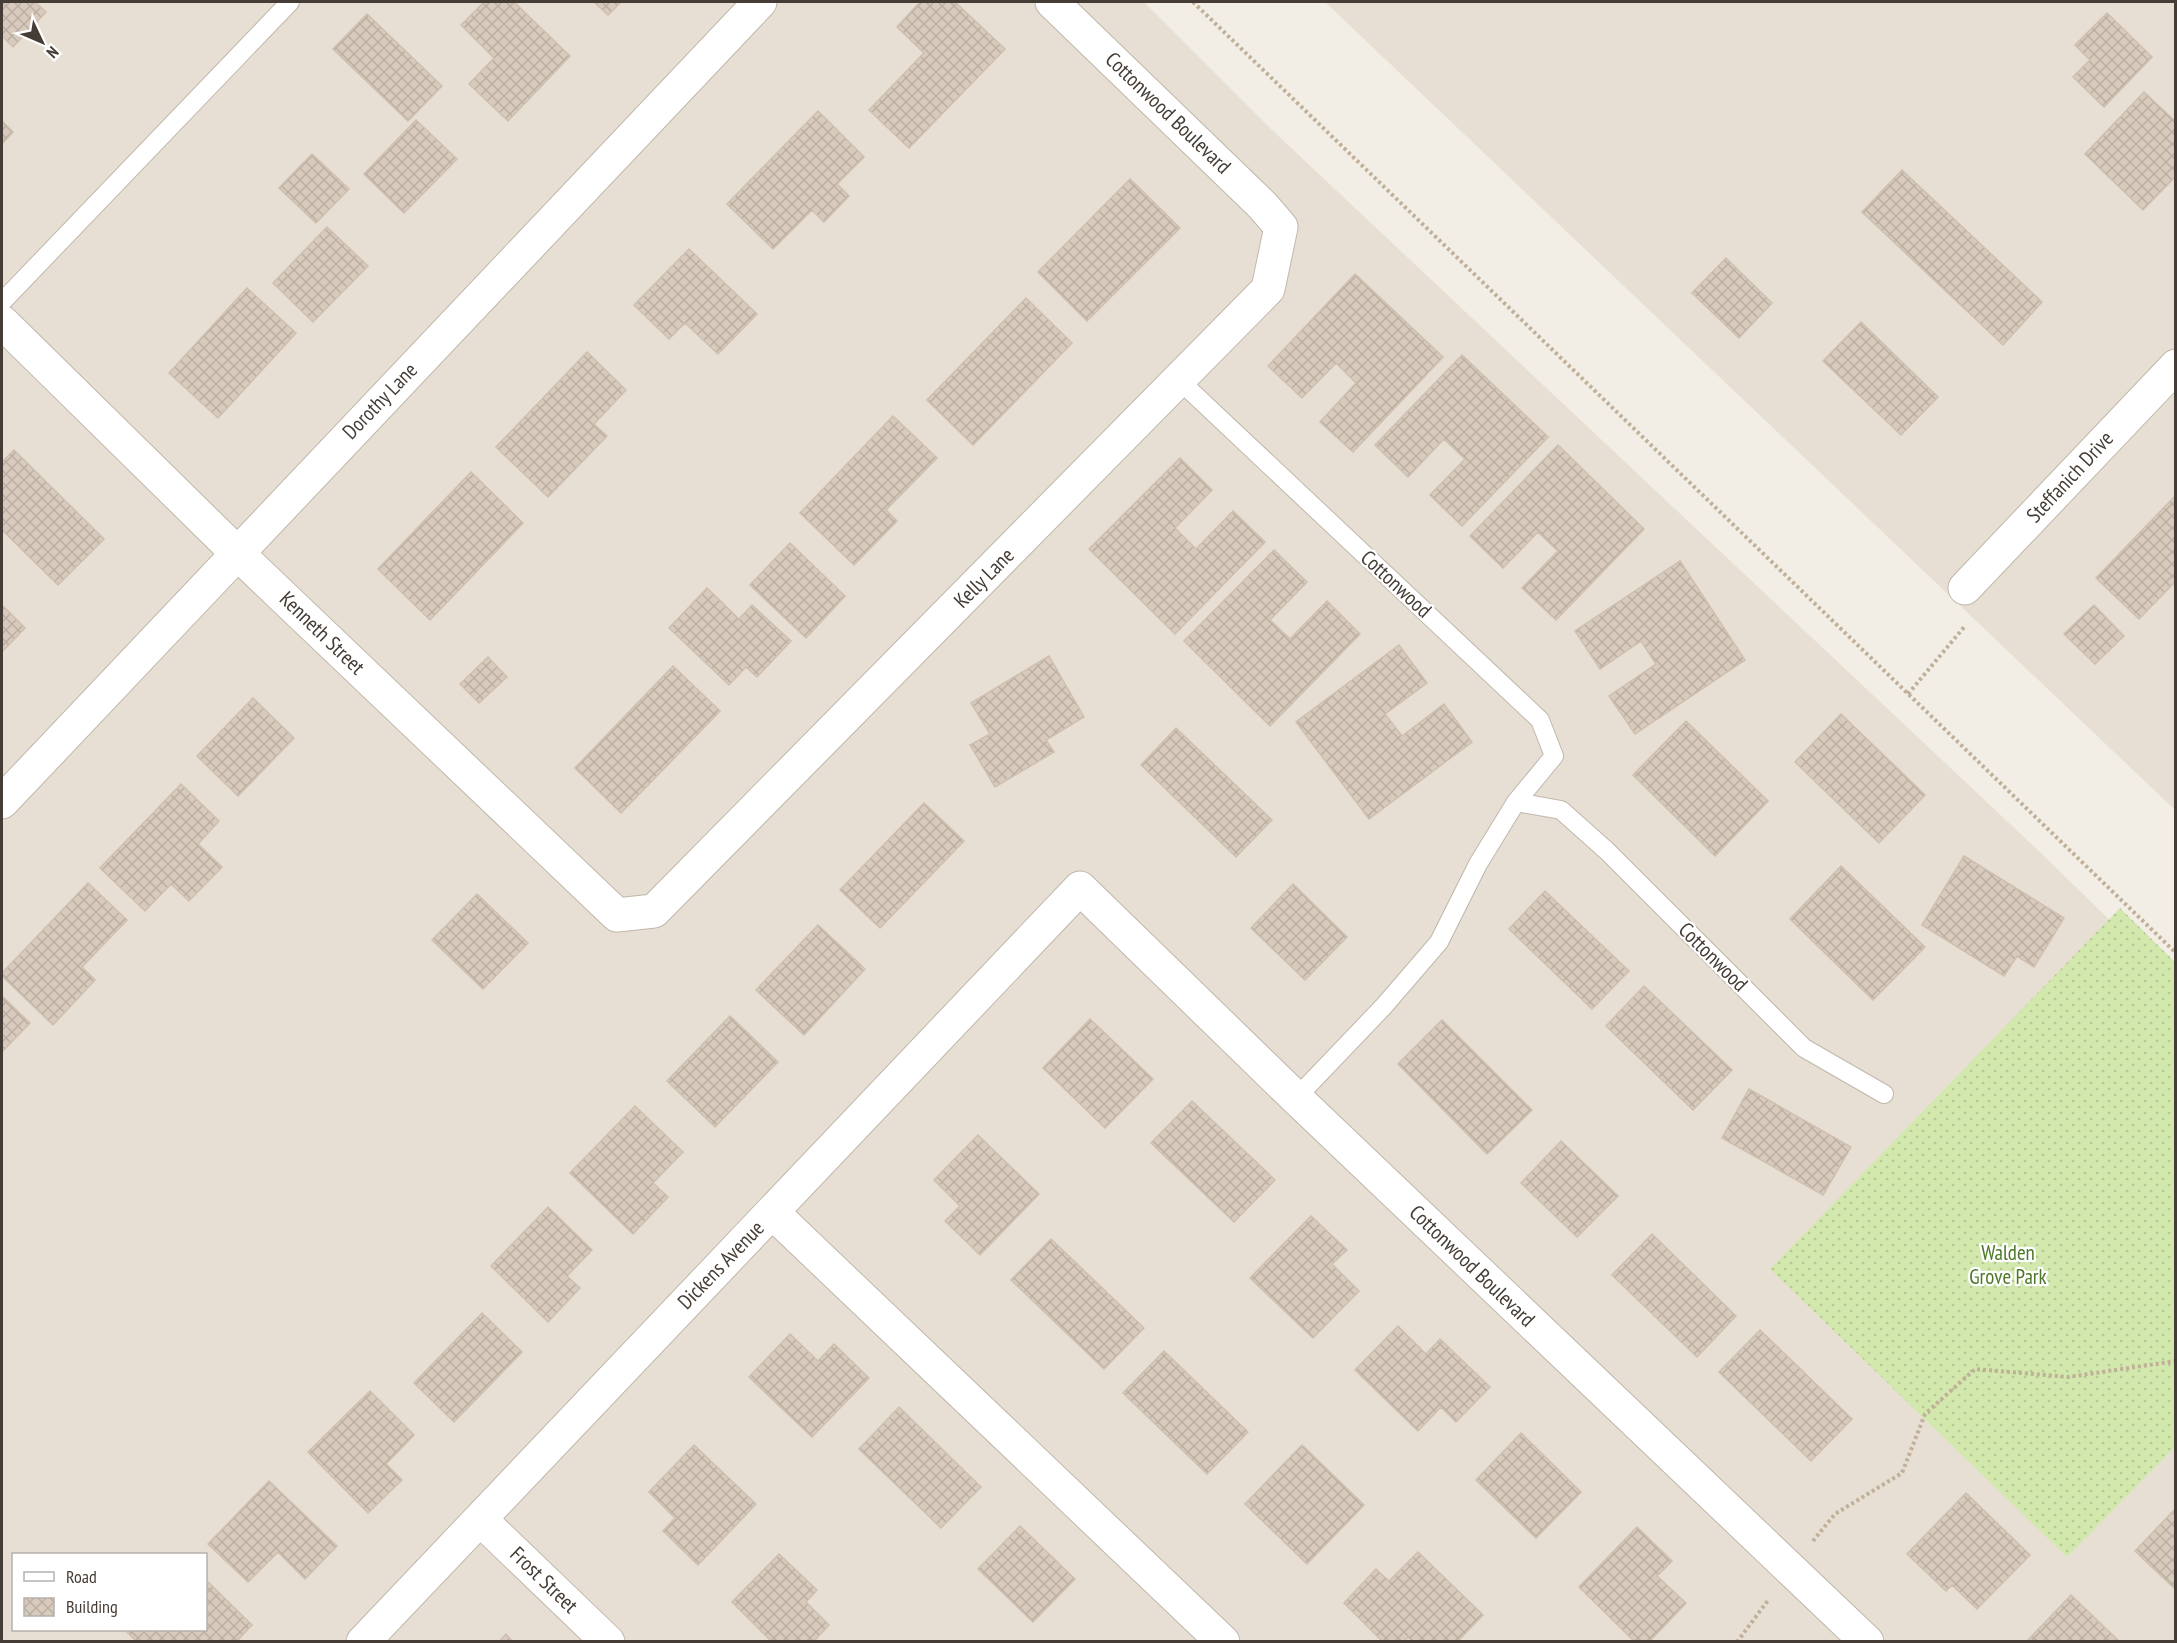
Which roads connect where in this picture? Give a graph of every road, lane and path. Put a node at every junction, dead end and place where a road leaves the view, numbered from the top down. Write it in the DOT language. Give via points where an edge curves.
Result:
graph roads {
  1 [pos="290,2"];
  2 [pos="760,2"];
  3 [pos="1052,2"];
  4 [pos="1193,2"];
  5 [pos="1281,227"];
  6 [pos="2,302"];
  7 [pos="2,322"];
  8 [pos="2175,366"];
  9 [pos="1179,380"];
  10 [pos="236,552"];
  11 [pos="1965,588"];
  12 [pos="1908,694"];
  13 [pos="2,802"];
  14 [pos="1515,802"];
  15 [pos="1080,888"];
  16 [pos="654,911"];
  17 [pos="2175,953"];
  18 [pos="1884,1094"];
  19 [pos="1296,1098"];
  20 [pos="772,1212"];
  21 [pos="2175,1361"];
  22 [pos="480,1519"];
  23 [pos="1791,1569"];
  24 [pos="363,1641"];
  25 [pos="608,1641"];
  26 [pos="1223,1641"];
  27 [pos="1737,1641"];
  28 [pos="1867,1641"];
  1 -- 6 [label="lane"];
  2 -- 10 [label="street, Dorothy Lane"];
  3 -- 5 [label="street, Cottonwood Boulevard"];
  4 -- 12 [label="path"];
  5 -- 9 [label="street, Kelly Lane" via="1268,289"];
  7 -- 10 [label="street, Kenneth Street"];
  8 -- 11 [label="street, Steffanich Drive"];
  9 -- 14 [label="lane, Cottonwood" via="1540,720 1554,756"];
  9 -- 16 [label="street, Kelly Lane"];
  10 -- 13 [label="street, Dorothy Lane"];
  10 -- 16 [label="street, Kenneth Street" via="617,915"];
  11 -- 12 [label="path" via="1974,614"];
  12 -- 17 [label="path"];
  14 -- 18 [label="lane, Cottonwood" via="1561,810 1804,1048"];
  14 -- 19 [label="lane, Cottonwood" via="1439,942"];
  15 -- 19 [label="street, Cottonwood Boulevard"];
  15 -- 20 [label="street, Dickens Avenue"];
  19 -- 23 [label="street, Cottonwood Boulevard"];
  20 -- 22 [label="street, Dickens Avenue"];
  20 -- 26 [label="street"];
  21 -- 23 [label="path" via="2067,1377 1975,1369 1925,1414 1902,1473 1835,1514"];
  22 -- 24 [label="street, Dickens Avenue"];
  22 -- 25 [label="street, Frost Street"];
  23 -- 27 [label="path"];
  23 -- 28 [label="street, Cottonwood Boulevard"];
}
